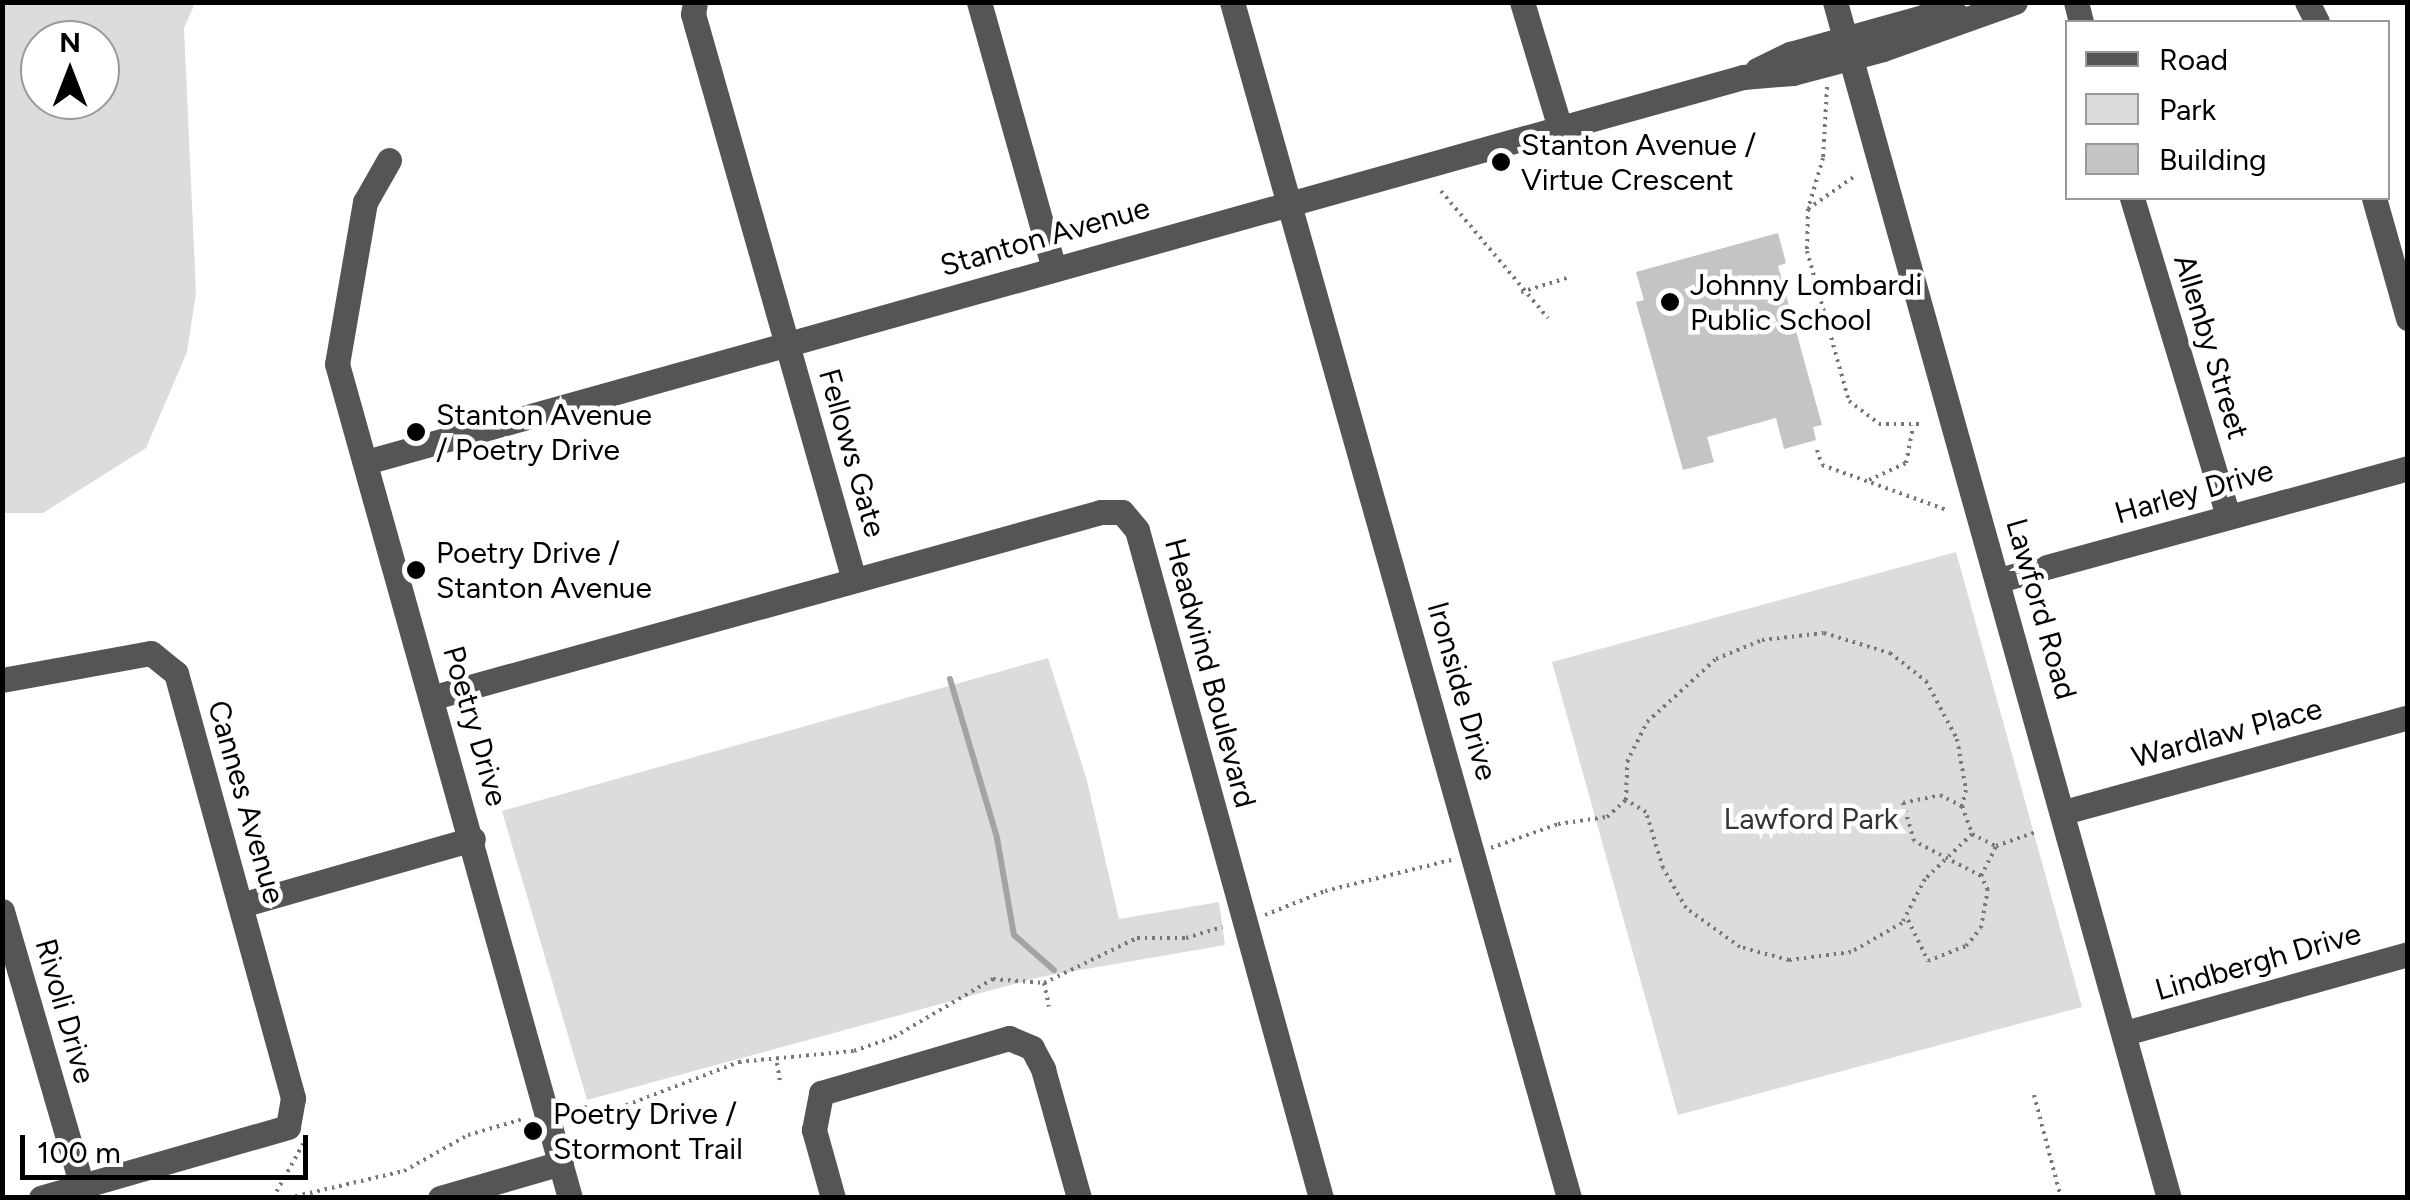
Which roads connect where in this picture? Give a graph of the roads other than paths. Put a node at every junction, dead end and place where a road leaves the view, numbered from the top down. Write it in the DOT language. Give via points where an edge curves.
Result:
graph roads {
  1 [pos="695,2"];
  2 [pos="979,2"];
  3 [pos="1232,2"];
  4 [pos="1522,2"];
  5 [pos="1835,2"];
  6 [pos="2015,2"];
  7 [pos="1849,48"];
  8 [pos="1560,128"];
  9 [pos="390,160"];
  10 [pos="2133,200"];
  11 [pos="2375,200"];
  12 [pos="1293,202"];
  13 [pos="1054,268"];
  14 [pos="2408,318"];
  15 [pos="788,344"];
  16 [pos="366,462"];
  17 [pos="2408,468"];
  18 [pos="2228,516"];
  19 [pos="854,580"];
  20 [pos="1999,580"];
  21 [pos="2,680"];
  22 [pos="434,697"];
  23 [pos="2408,717"];
  24 [pos="2064,812"];
  25 [pos="473,839"];
  26 [pos="241,905"];
  27 [pos="2,910"];
  28 [pos="2408,954"];
  29 [pos="2126,1033"];
  30 [pos="561,1163"];
  31 [pos="82,1187"];
  32 [pos="41,1198"];
  33 [pos="440,1198"];
  34 [pos="570,1198"];
  35 [pos="833,1198"];
  36 [pos="1079,1198"];
  37 [pos="1321,1198"];
  38 [pos="1569,1198"];
  39 [pos="2169,1198"];
  1 -- 15 [label="street, Fellows Gate" via="692,14"];
  2 -- 13 [label="street"];
  3 -- 12 [label="street, Ironside Drive"];
  4 -- 8 [label="street"];
  5 -- 7 [label="street, Lawford Road"];
  6 -- 7 [label="street, Stanton Avenue" via="1968,16 1923,17"];
  7 -- 8 [label="street, Stanton Avenue"];
  7 -- 20 [label="street, Lawford Road"];
  8 -- 12 [label="street, Stanton Avenue"];
  9 -- 16 [label="street, Poetry Drive" via="366,202 339,327 343,394"];
  10 -- 18 [label="street, Allenby Street"];
  11 -- 14 [label="street"];
  12 -- 13 [label="street, Stanton Avenue"];
  12 -- 38 [label="street, Ironside Drive"];
  13 -- 15 [label="street, Stanton Avenue"];
  15 -- 16 [label="street, Stanton Avenue"];
  15 -- 19 [label="street, Fellows Gate"];
  16 -- 22 [label="street, Poetry Drive"];
  17 -- 18 [label="street, Harley Drive"];
  18 -- 20 [label="street, Harley Drive"];
  19 -- 22 [label="street, Headwind Boulevard"];
  19 -- 37 [label="street, Headwind Boulevard" via="1101,512 1122,512 1137,530"];
  20 -- 24 [label="street, Lawford Road"];
  21 -- 26 [label="street, Cannes Avenue" via="151,652 176,673"];
  22 -- 25 [label="street, Poetry Drive"];
  23 -- 24 [label="street, Wardlaw Place"];
  24 -- 29 [label="street, Lawford Road"];
  25 -- 26 [label="street"];
  25 -- 30 [label="street, Poetry Drive"];
  26 -- 31 [label="street, Cannes Avenue" via="293,1098 295,1135"];
  27 -- 31 [label="street, Rivoli Drive"];
  28 -- 29 [label="street, Lindbergh Drive"];
  29 -- 39 [label="street, Lawford Road"];
  30 -- 33 [label="street"];
  30 -- 34 [label="street, Poetry Drive"];
  31 -- 32 [label="street"];
  35 -- 36 [label="street" via="814,1130 820,1093 1009,1038 1032,1048 1043,1069"];
}
